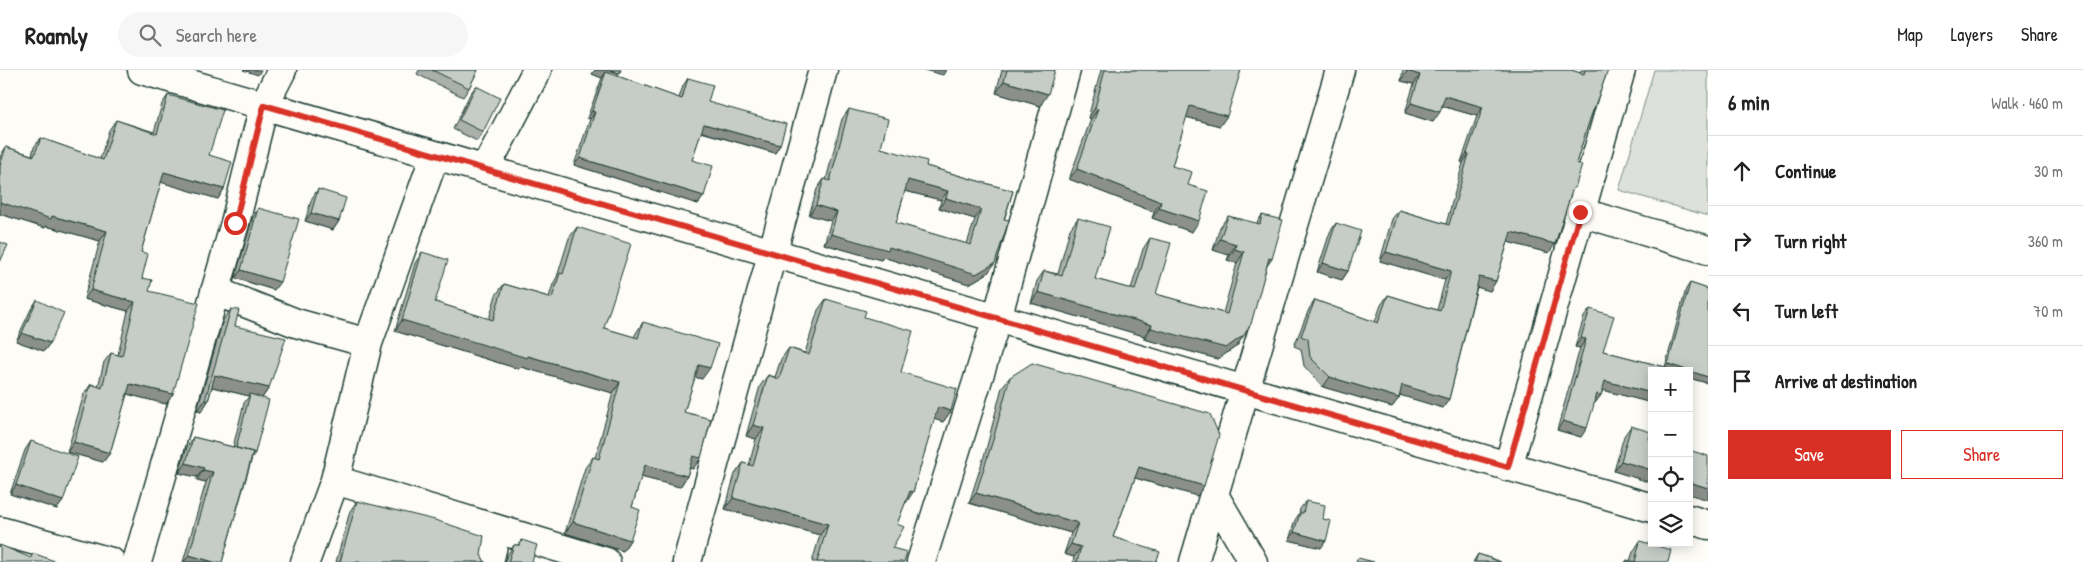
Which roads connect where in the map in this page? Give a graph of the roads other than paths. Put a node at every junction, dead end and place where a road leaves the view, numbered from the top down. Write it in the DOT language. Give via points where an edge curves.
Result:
graph roads {
  1 [pos="142,70"];
  2 [pos="282,70"];
  3 [pos="537,70"];
  4 [pos="823,70"];
  5 [pos="1066,70"];
  6 [pos="1340,70"];
  7 [pos="1620,70"];
  8 [pos="264,105"];
  9 [pos="435,155"];
  10 [pos="485,170"];
  11 [pos="1580,212"];
  12 [pos="1708,250"];
  13 [pos="772,253"];
  14 [pos="214,291"];
  15 [pos="997,318"];
  16 [pos="368,343"];
  17 [pos="1245,390"];
  18 [pos="1508,467"];
  19 [pos="335,480"];
  20 [pos="1214,494"];
  21 [pos="1648,507"];
  22 [pos="1693,520"];
  23 [pos="1708,525"];
  24 [pos="497,529"];
  25 [pos="0,531"];
  26 [pos="111,562"];
  27 [pos="137,562"];
  28 [pos="305,562"];
  29 [pos="489,562"];
  30 [pos="606,562"];
  31 [pos="686,562"];
  32 [pos="921,562"];
  33 [pos="1194,562"];
  34 [pos="1253,562"];
  1 -- 8 [label="street"];
  2 -- 8 [label="street"];
  3 -- 10 [label="street"];
  4 -- 13 [label="street"];
  5 -- 15 [label="street"];
  6 -- 17 [label="street"];
  7 -- 11 [label="street"];
  8 -- 9 [label="street"];
  8 -- 14 [label="street" via="235,223"];
  9 -- 10 [label="street"];
  9 -- 16 [label="street"];
  10 -- 13 [label="street"];
  11 -- 12 [label="street"];
  11 -- 18 [label="street"];
  13 -- 15 [label="street"];
  13 -- 31 [label="street"];
  14 -- 16 [label="street" via="296,323"];
  14 -- 27 [label="street"];
  15 -- 17 [label="street"];
  15 -- 32 [label="street"];
  16 -- 19 [label="street"];
  17 -- 18 [label="street"];
  17 -- 20 [label="street"];
  18 -- 21 [label="street"];
  19 -- 24 [label="street"];
  19 -- 28 [label="street"];
  20 -- 33 [label="street"];
  20 -- 34 [label="street"];
  22 -- 23 [label="street"];
  24 -- 29 [label="street"];
  24 -- 30 [label="street"];
  25 -- 26 [label="street"];
}
